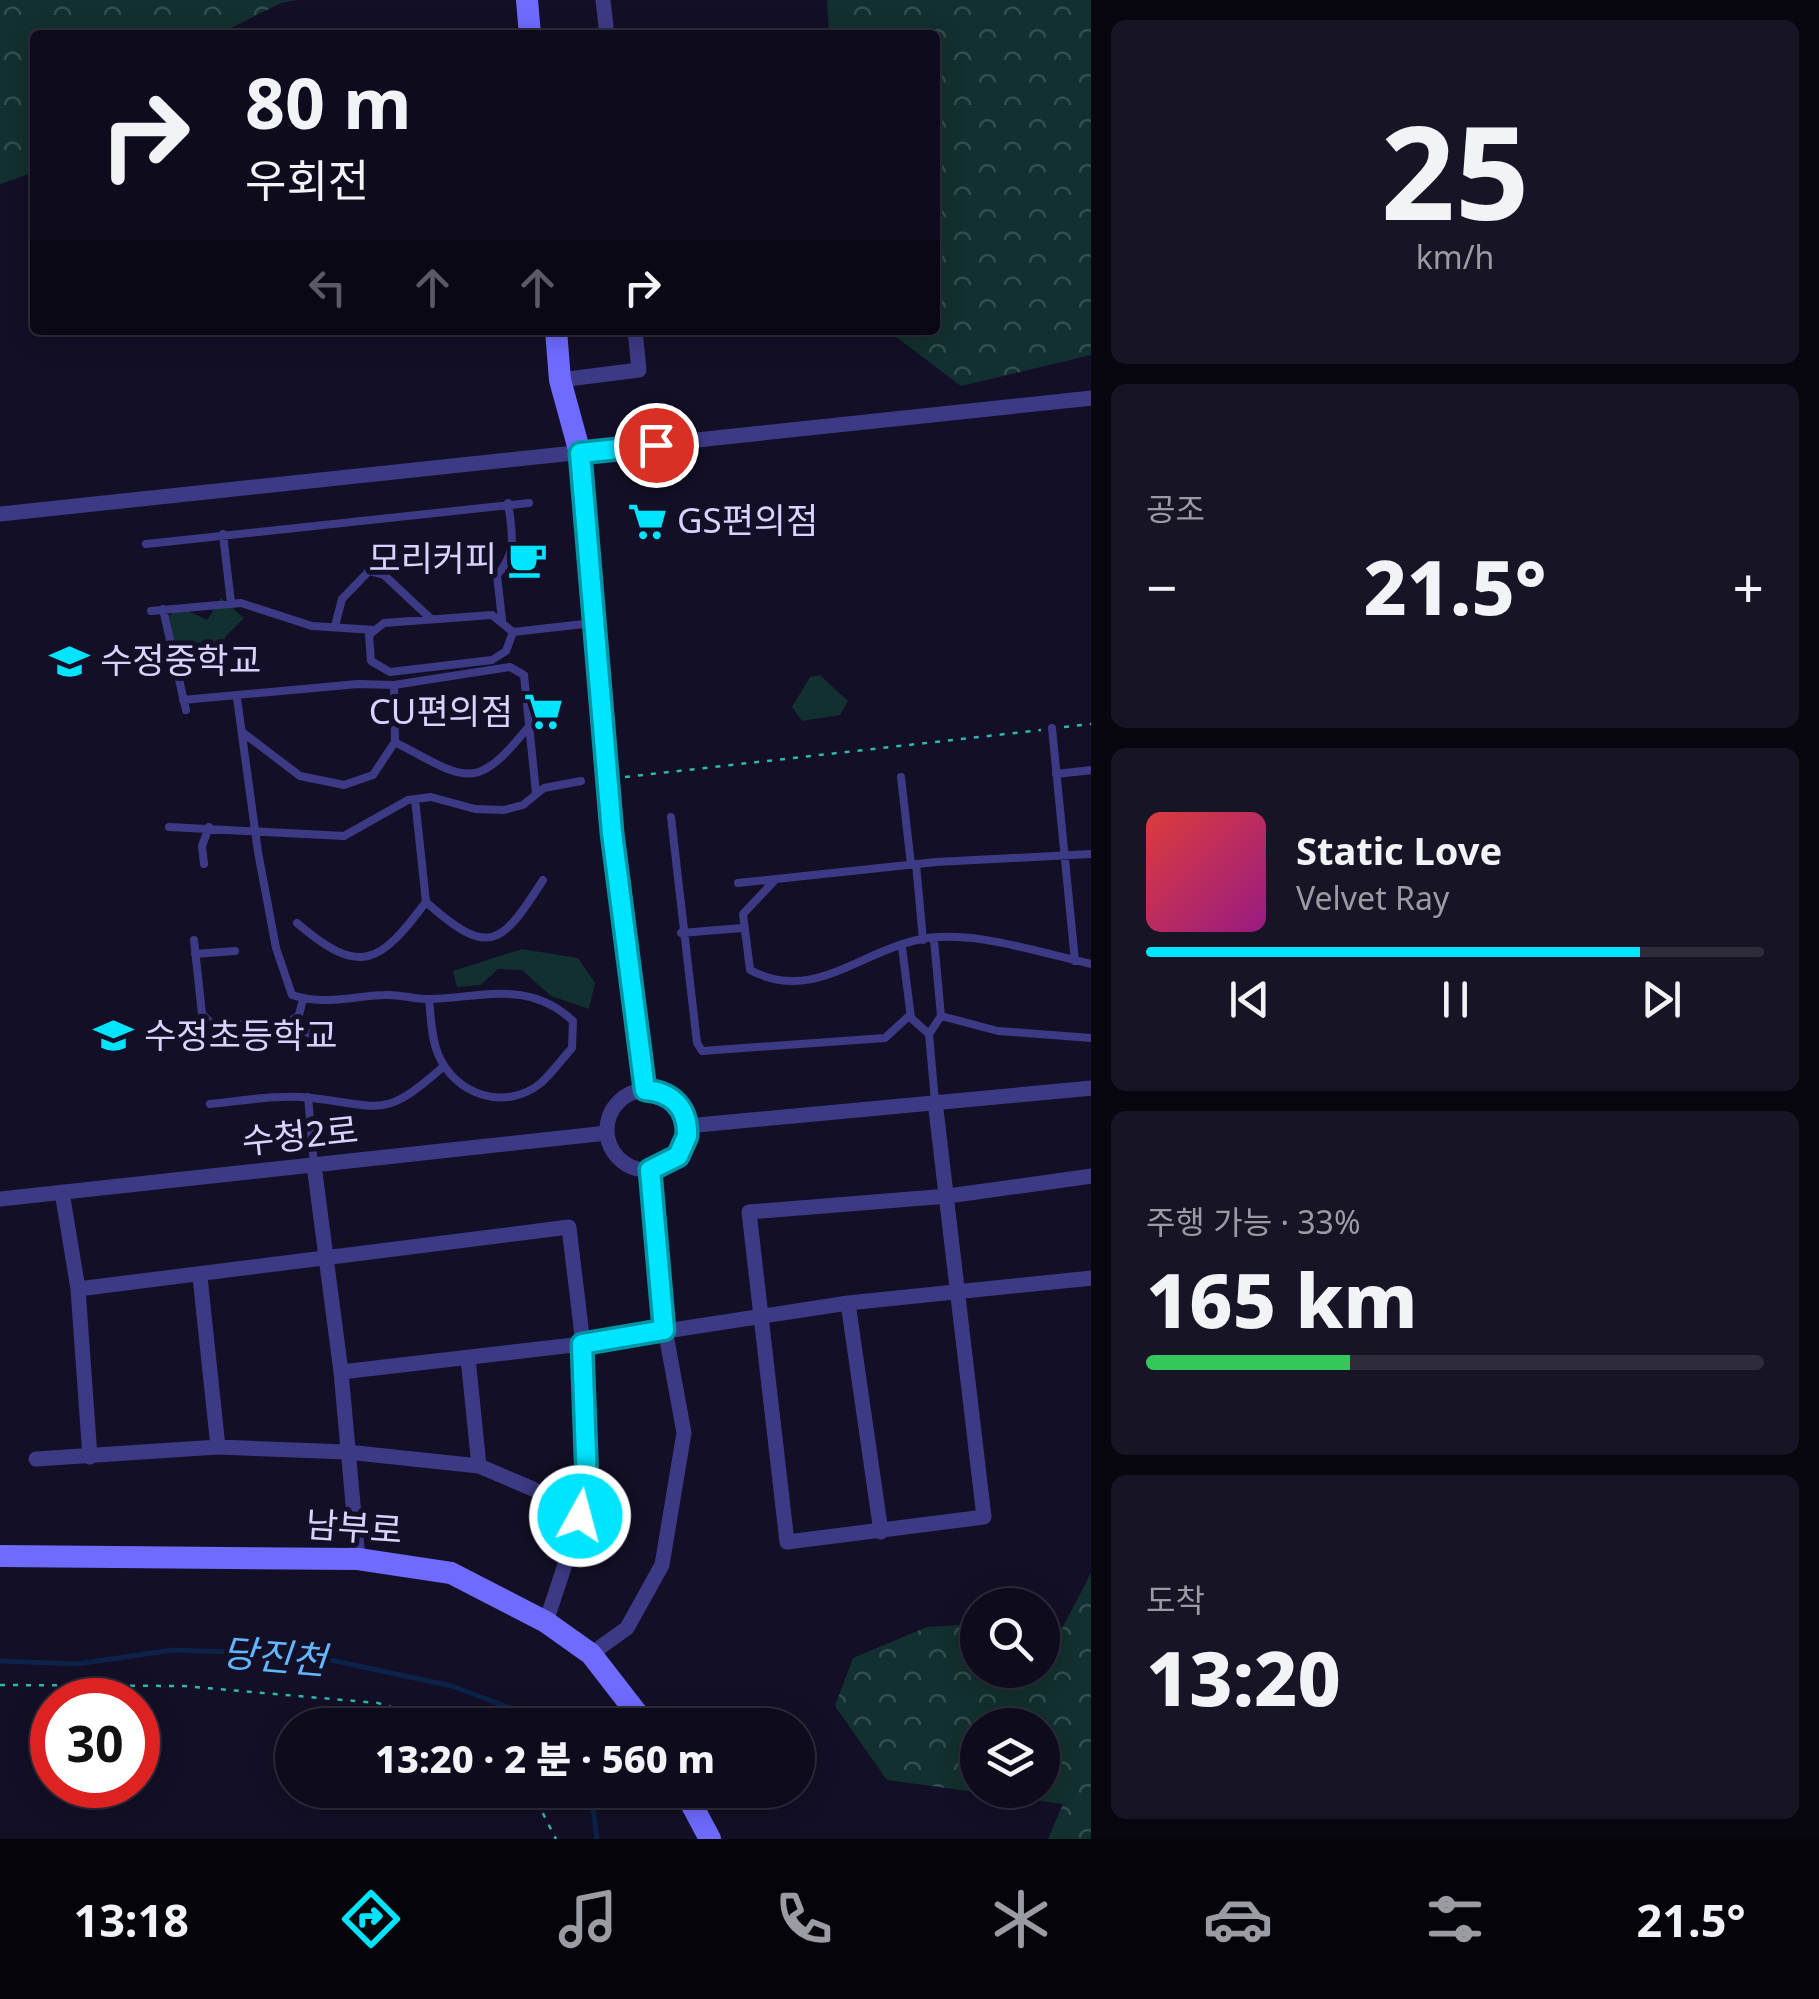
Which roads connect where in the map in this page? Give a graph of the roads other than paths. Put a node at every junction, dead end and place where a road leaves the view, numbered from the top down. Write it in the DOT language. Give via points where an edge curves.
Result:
graph roads {
  1 [pos="528,0"];
  2 [pos="604,0"];
  3 [pos="530,30"];
  4 [pos="607,30"];
  5 [pos="556,335"];
  6 [pos="636,335"];
  7 [pos="560,380"];
  8 [pos="1091,398"];
  9 [pos="580,453"];
  10 [pos="508,503"];
  11 [pos="529,503"];
  12 [pos="0,514"];
  13 [pos="223,534"];
  14 [pos="146,544"];
  15 [pos="231,603"];
  16 [pos="162,609"];
  17 [pos="152,611"];
  18 [pos="432,620"];
  19 [pos="502,620"];
  20 [pos="594,623"];
  21 [pos="335,626"];
  22 [pos="375,630"];
  23 [pos="513,632"];
  24 [pos="500,655"];
  25 [pos="503,669"];
  26 [pos="394,685"];
  27 [pos="237,698"];
  28 [pos="530,725"];
  29 [pos="1052,728"];
  30 [pos="242,732"];
  31 [pos="395,742"];
  32 [pos="1091,770"];
  33 [pos="1056,774"];
  34 [pos="901,778"];
  35 [pos="581,781"];
  36 [pos="536,793"];
  37 [pos="415,799"];
  38 [pos="670,817"];
  39 [pos="169,827"];
  40 [pos="208,828"];
  41 [pos="255,828"];
  42 [pos="1091,854"];
  43 [pos="1065,855"];
  44 [pos="204,864"];
  45 [pos="913,865"];
  46 [pos="776,878"];
  47 [pos="543,880"];
  48 [pos="738,883"];
  49 [pos="426,902"];
  50 [pos="297,923"];
  51 [pos="742,928"];
  52 [pos="681,933"];
  53 [pos="194,940"];
  54 [pos="923,940"];
  55 [pos="934,940"];
  56 [pos="902,946"];
  57 [pos="235,951"];
  58 [pos="195,954"];
  59 [pos="1076,961"];
  60 [pos="1091,964"];
  61 [pos="304,999"];
  62 [pos="429,999"];
  63 [pos="910,1015"];
  64 [pos="941,1016"];
  65 [pos="293,1019"];
  66 [pos="308,1033"];
  67 [pos="929,1034"];
  68 [pos="1091,1038"];
  69 [pos="444,1066"];
  70 [pos="1091,1088"];
  71 [pos="645,1090"];
  72 [pos="308,1097"];
  73 [pos="936,1101"];
  74 [pos="210,1104"];
  75 [pos="688,1126"];
  76 [pos="607,1133"];
  77 [pos="314,1165"];
  78 [pos="650,1170"];
  79 [pos="1091,1176"];
  80 [pos="62,1192"];
  81 [pos="948,1196"];
  82 [pos="0,1199"];
  83 [pos="324,1260"];
  84 [pos="200,1277"];
  85 [pos="1091,1278"];
  86 [pos="78,1289"];
  87 [pos="958,1292"];
  88 [pos="848,1303"];
  89 [pos="758,1314"];
  90 [pos="664,1330"];
  91 [pos="582,1344"];
  92 [pos="468,1358"];
  93 [pos="341,1372"];
  94 [pos="218,1447"];
  95 [pos="346,1452"];
  96 [pos="90,1457"];
  97 [pos="36,1459"];
  98 [pos="479,1466"];
  99 [pos="580,1516"];
  100 [pos="880,1532"];
  101 [pos="0,1556"];
  102 [pos="358,1559"];
  103 [pos="546,1622"];
  104 [pos="591,1654"];
  105 [pos="633,1708"];
  106 [pos="694,1808"];
  107 [pos="710,1839"];
  1 -- 3 [label="main road"];
  2 -- 4 [label="street"];
  5 -- 7 [label="main road"];
  6 -- 7 [label="street" via="639,370"];
  7 -- 9 [label="main road"];
  8 -- 9 [label="street"];
  9 -- 12 [label="street"];
  9 -- 20 [label="street"];
  10 -- 11 [label="lane"];
  10 -- 13 [label="lane"];
  10 -- 19 [label="lane" via="514,546 497,574"];
  13 -- 14 [label="lane"];
  13 -- 15 [label="lane"];
  15 -- 16 [label="lane"];
  15 -- 21 [label="lane"];
  16 -- 17 [label="lane"];
  16 -- 27 [label="lane" via="184,705"];
  18 -- 19 [label="lane"];
  18 -- 21 [label="lane" via="384,574 369,572 342,599"];
  18 -- 22 [label="lane" via="384,623"];
  19 -- 23 [label="lane"];
  20 -- 23 [label="lane"];
  20 -- 71 [label="street"];
  21 -- 22 [label="lane"];
  22 -- 24 [label="lane" via="367,649 371,661 390,672"];
  23 -- 24 [label="lane"];
  24 -- 25 [label="lane"];
  25 -- 26 [label="lane"];
  25 -- 28 [label="lane" via="524,675"];
  26 -- 27 [label="lane"];
  26 -- 31 [label="lane"];
  27 -- 30 [label="lane"];
  28 -- 31 [label="lane" via="498,765 467,776"];
  28 -- 36 [label="lane"];
  29 -- 33 [label="lane"];
  30 -- 31 [label="lane" via="300,776 344,785 373,774"];
  30 -- 41 [label="lane"];
  32 -- 33 [label="lane"];
  33 -- 43 [label="lane"];
  34 -- 45 [label="lane"];
  35 -- 36 [label="lane"];
  36 -- 37 [label="lane" via="504,810"];
  37 -- 41 [label="lane" via="344,836"];
  37 -- 49 [label="lane"];
  38 -- 52 [label="lane"];
  39 -- 40 [label="lane"];
  40 -- 41 [label="lane"];
  40 -- 44 [label="lane"];
  41 -- 61 [label="lane" via="285,982 292,995"];
  42 -- 43 [label="lane"];
  43 -- 45 [label="lane"];
  43 -- 59 [label="lane"];
  45 -- 46 [label="lane"];
  45 -- 54 [label="lane"];
  46 -- 48 [label="lane"];
  46 -- 51 [label="lane" via="743,914"];
  47 -- 49 [label="lane" via="513,927 484,938 458,930"];
  49 -- 50 [label="lane" via="394,944 365,957 328,949"];
  51 -- 52 [label="lane"];
  51 -- 56 [label="lane" via="750,970 768,980 822,980"];
  52 -- 63 [label="lane" via="702,1051 885,1038"];
  53 -- 58 [label="lane"];
  54 -- 55 [label="lane"];
  54 -- 56 [label="lane"];
  55 -- 59 [label="lane" via="965,939"];
  55 -- 64 [label="lane"];
  56 -- 63 [label="lane"];
  57 -- 58 [label="lane"];
  58 -- 65 [label="lane" via="202,1014 213,1025"];
  59 -- 60 [label="lane"];
  61 -- 62 [label="lane"];
  61 -- 65 [label="lane"];
  62 -- 69 [label="lane"];
  62 -- 69 [label="lane" via="516,990 573,1021 572,1048 524,1094 491,1099"];
  63 -- 67 [label="lane"];
  64 -- 67 [label="lane"];
  64 -- 68 [label="lane" via="998,1031"];
  65 -- 66 [label="lane"];
  67 -- 73 [label="lane"];
  69 -- 72 [label="lane" via="382,1107"];
  70 -- 73 [label="street"];
  71 -- 75 [label="street" via="678,1103"];
  71 -- 76 [label="street" via="613,1108"];
  72 -- 74 [label="lane"];
  72 -- 77 [label="lane"];
  73 -- 75 [label="street"];
  73 -- 81 [label="street"];
  75 -- 78 [label="street" via="678,1156"];
  76 -- 77 [label="street, 수청2로"];
  76 -- 78 [label="street" via="621,1160"];
  77 -- 80 [label="street, 수청2로"];
  77 -- 83 [label="street"];
  78 -- 90 [label="street"];
  79 -- 81 [label="street"];
  80 -- 82 [label="street, 수청2로"];
  80 -- 86 [label="street"];
  81 -- 87 [label="street"];
  81 -- 89 [label="street" via="749,1212"];
  83 -- 84 [label="street"];
  83 -- 91 [label="street" via="568,1227"];
  83 -- 93 [label="street"];
  84 -- 86 [label="street"];
  84 -- 94 [label="street"];
  85 -- 87 [label="street"];
  86 -- 96 [label="street"];
  87 -- 88 [label="street"];
  87 -- 100 [label="street" via="984,1517"];
  88 -- 89 [label="street"];
  88 -- 100 [label="street"];
  89 -- 90 [label="street"];
  89 -- 100 [label="street" via="786,1542"];
  90 -- 91 [label="street"];
  90 -- 104 [label="street" via="684,1434 662,1565 627,1628"];
  91 -- 92 [label="street"];
  91 -- 99 [label="street" via="587,1484"];
  92 -- 93 [label="street"];
  92 -- 98 [label="street"];
  93 -- 95 [label="street"];
  94 -- 95 [label="street"];
  94 -- 96 [label="street"];
  95 -- 98 [label="street"];
  95 -- 102 [label="street"];
  96 -- 97 [label="street"];
  98 -- 99 [label="street"];
  99 -- 103 [label="street"];
  101 -- 102 [label="main road, 남부로"];
  102 -- 103 [label="main road, 남부로" via="451,1573"];
  103 -- 104 [label="main road, 남부로"];
  104 -- 105 [label="main road, 남부로"];
  106 -- 107 [label="main road"];
}
